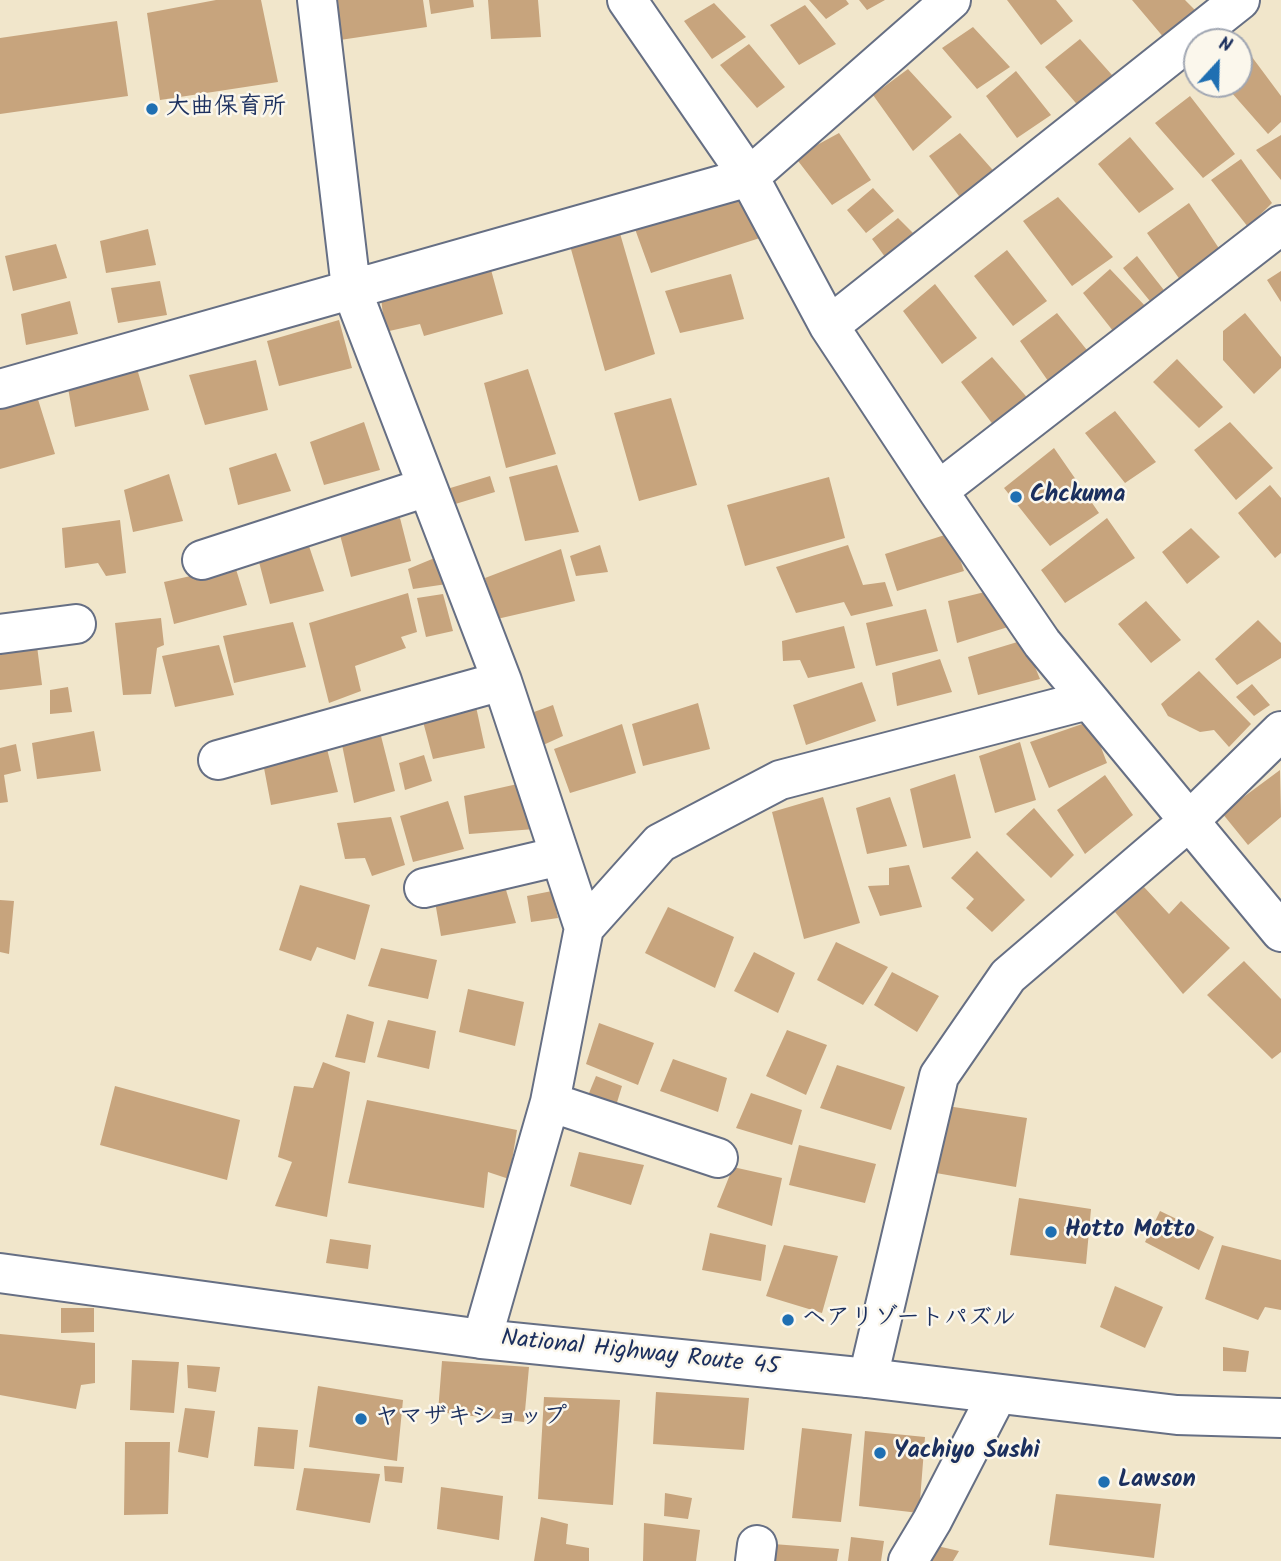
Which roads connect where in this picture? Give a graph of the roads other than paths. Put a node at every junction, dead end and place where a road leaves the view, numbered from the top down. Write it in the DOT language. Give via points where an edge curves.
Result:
graph roads {
  1 [pos="317,0"];
  2 [pos="951,0"];
  3 [pos="1240,0"];
  4 [pos="643,6"];
  5 [pos="749,177"];
  6 [pos="1281,225"];
  7 [pos="351,288"];
  8 [pos="829,326"];
  9 [pos="0,389"];
  10 [pos="428,487"];
  11 [pos="938,491"];
  12 [pos="202,560"];
  13 [pos="76,624"];
  14 [pos="0,634"];
  15 [pos="502,681"];
  16 [pos="1088,700"];
  17 [pos="1281,731"];
  18 [pos="218,760"];
  19 [pos="1189,821"];
  20 [pos="560,856"];
  21 [pos="424,888"];
  22 [pos="583,928"];
  23 [pos="1281,932"];
  24 [pos="550,1102"];
  25 [pos="718,1158"];
  26 [pos="0,1273"];
  27 [pos="482,1339"];
  28 [pos="868,1378"];
  29 [pos="997,1395"];
  30 [pos="1281,1418"];
  31 [pos="908,1561"];
  1 -- 7 [label="main road"];
  2 -- 5 [label="main road"];
  3 -- 8 [label="main road"];
  4 -- 5 [label="main road"];
  5 -- 7 [label="main road"];
  5 -- 8 [label="main road"];
  6 -- 11 [label="main road"];
  7 -- 9 [label="main road"];
  7 -- 10 [label="main road"];
  8 -- 11 [label="main road"];
  10 -- 12 [label="main road"];
  10 -- 15 [label="main road"];
  11 -- 16 [label="main road" via="1042,643"];
  13 -- 14 [label="main road"];
  15 -- 18 [label="main road"];
  15 -- 20 [label="main road"];
  16 -- 19 [label="main road"];
  16 -- 22 [label="main road" via="780,780 660,843"];
  17 -- 19 [label="main road"];
  19 -- 23 [label="main road"];
  19 -- 28 [label="main road" via="1008,976 939,1076"];
  20 -- 21 [label="main road"];
  20 -- 22 [label="main road"];
  22 -- 24 [label="main road"];
  24 -- 25 [label="main road"];
  24 -- 27 [label="main road"];
  26 -- 27 [label="main road, National Highway Route 45"];
  27 -- 28 [label="main road, National Highway Route 45"];
  28 -- 29 [label="main road, National Highway Route 45"];
  29 -- 30 [label="main road, National Highway Route 45" via="1177,1415"];
  29 -- 31 [label="main road"];
}
